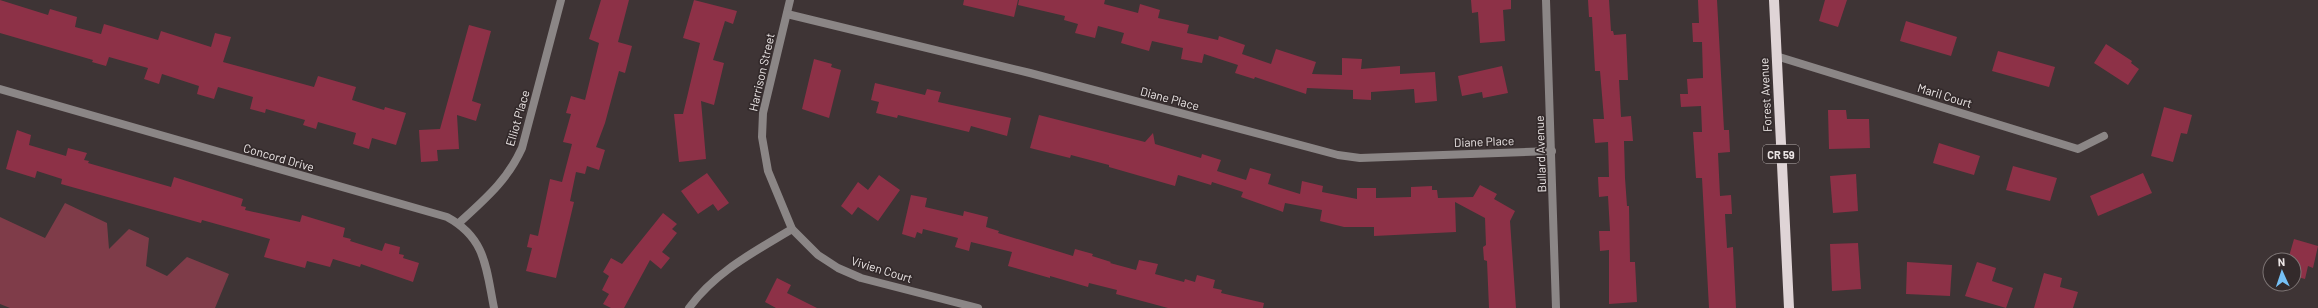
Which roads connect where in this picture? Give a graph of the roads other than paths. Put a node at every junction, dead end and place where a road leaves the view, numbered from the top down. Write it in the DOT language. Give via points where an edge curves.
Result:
graph roads {
  1 [pos="561,0"];
  2 [pos="790,0"];
  3 [pos="1546,0"];
  4 [pos="1774,0"];
  5 [pos="787,14"];
  6 [pos="1776,56"];
  7 [pos="0,89"];
  8 [pos="2104,136"];
  9 [pos="1552,151"];
  10 [pos="459,223"];
  11 [pos="792,229"];
  12 [pos="494,308"];
  13 [pos="689,308"];
  14 [pos="978,308"];
  15 [pos="1556,308"];
  16 [pos="1789,308"];
  1 -- 10 [label="street, Elliot Place" via="522,148 501,183"];
  2 -- 5 [label="street, Harrison Street"];
  3 -- 9 [label="street, Bullard Avenue"];
  4 -- 6 [label="main road, Forest Avenue / CR 59"];
  5 -- 9 [label="street, Diane Place" via="1030,73 1338,155 1360,158"];
  5 -- 11 [label="street, Harrison Street" via="763,113 762,136 768,171"];
  6 -- 8 [label="street, Maril Court" via="2078,149"];
  6 -- 16 [label="main road, Forest Avenue / CR 59"];
  7 -- 10 [label="street, Concord Drive" via="447,217"];
  9 -- 15 [label="street, Bullard Avenue"];
  10 -- 12 [label="street, Concord Drive" via="476,241 484,256"];
  11 -- 13 [label="street" via="720,275"];
  11 -- 14 [label="street, Vivien Court" via="818,255 838,268 861,278"];
}
